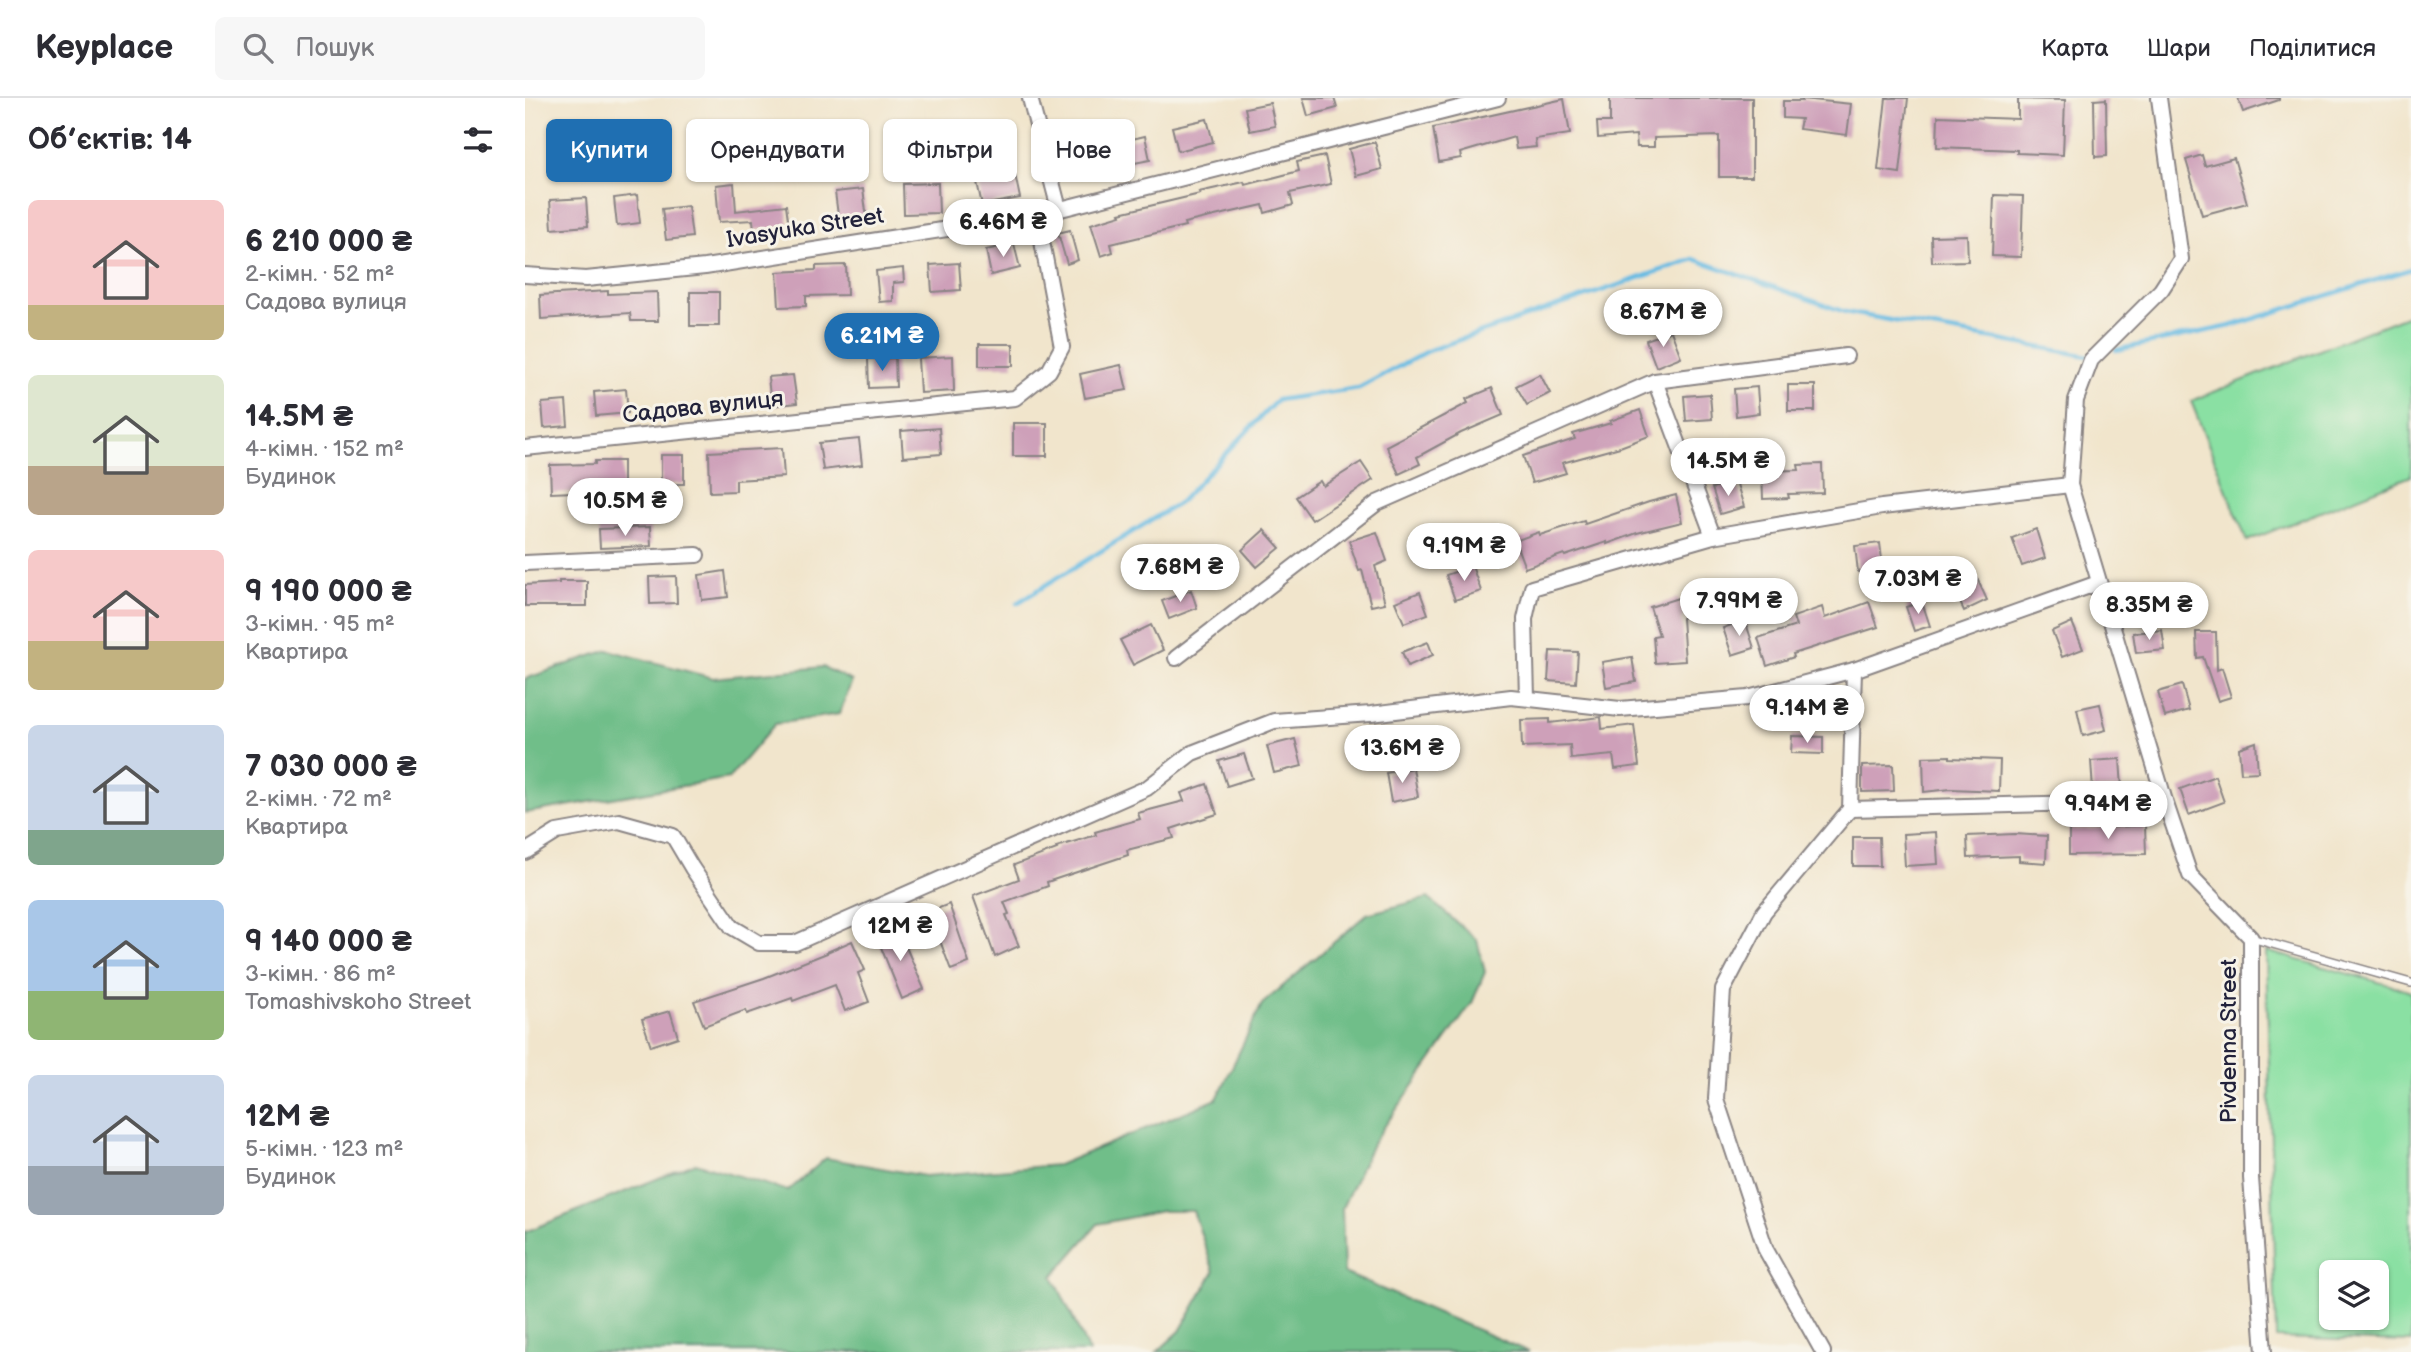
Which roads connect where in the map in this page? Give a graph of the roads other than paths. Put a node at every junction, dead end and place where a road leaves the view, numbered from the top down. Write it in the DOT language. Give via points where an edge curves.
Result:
graph roads {
  1 [pos="1030,98"];
  2 [pos="1498,98"];
  3 [pos="2159,98"];
  4 [pos="1059,209"];
  5 [pos="1037,215"];
  6 [pos="525,275"];
  7 [pos="1846,356"];
  8 [pos="1655,381"];
  9 [pos="525,448"];
  10 [pos="2070,485"];
  11 [pos="1713,536"];
  12 [pos="697,555"];
  13 [pos="525,563"];
  14 [pos="2098,583"];
  15 [pos="1176,658"];
  16 [pos="1854,670"];
  17 [pos="1527,698"];
  18 [pos="2165,801"];
  19 [pos="1850,809"];
  20 [pos="525,852"];
  21 [pos="2251,938"];
  22 [pos="2411,983"];
  23 [pos="1823,1352"];
  24 [pos="2264,1352"];
  1 -- 4 [label="street"];
  2 -- 4 [label="street, Ivasyuka Street"];
  3 -- 10 [label="street, Pivdenna Street" via="2181,259 2161,290 2091,360 2076,400"];
  4 -- 5 [label="street, Ivasyuka Street"];
  5 -- 6 [label="street, Ivasyuka Street" via="705,267 586,279"];
  5 -- 9 [label="street, Садова вулиця" via="1062,347 1049,371 1015,398"];
  7 -- 8 [label="street"];
  8 -- 11 [label="street"];
  8 -- 15 [label="street" via="1377,503"];
  10 -- 11 [label="street" via="1882,507"];
  10 -- 14 [label="street, Pivdenna Street"];
  11 -- 17 [label="street" via="1531,588 1525,619"];
  12 -- 13 [label="street"];
  14 -- 16 [label="street"];
  14 -- 18 [label="street, Pivdenna Street"];
  16 -- 17 [label="street" via="1748,698 1620,709"];
  16 -- 19 [label="street"];
  17 -- 20 [label="street" via="1274,721 1192,753 1146,788 795,943 759,943 732,927 673,836 619,821 557,832"];
  18 -- 19 [label="street"];
  18 -- 21 [label="street, Pivdenna Street" via="2190,875"];
  19 -- 23 [label="street" via="1764,912 1723,990 1716,1099 1766,1251"];
  21 -- 22 [label="lane"];
  21 -- 24 [label="street, Pivdenna Street" via="2251,1178"];
}
